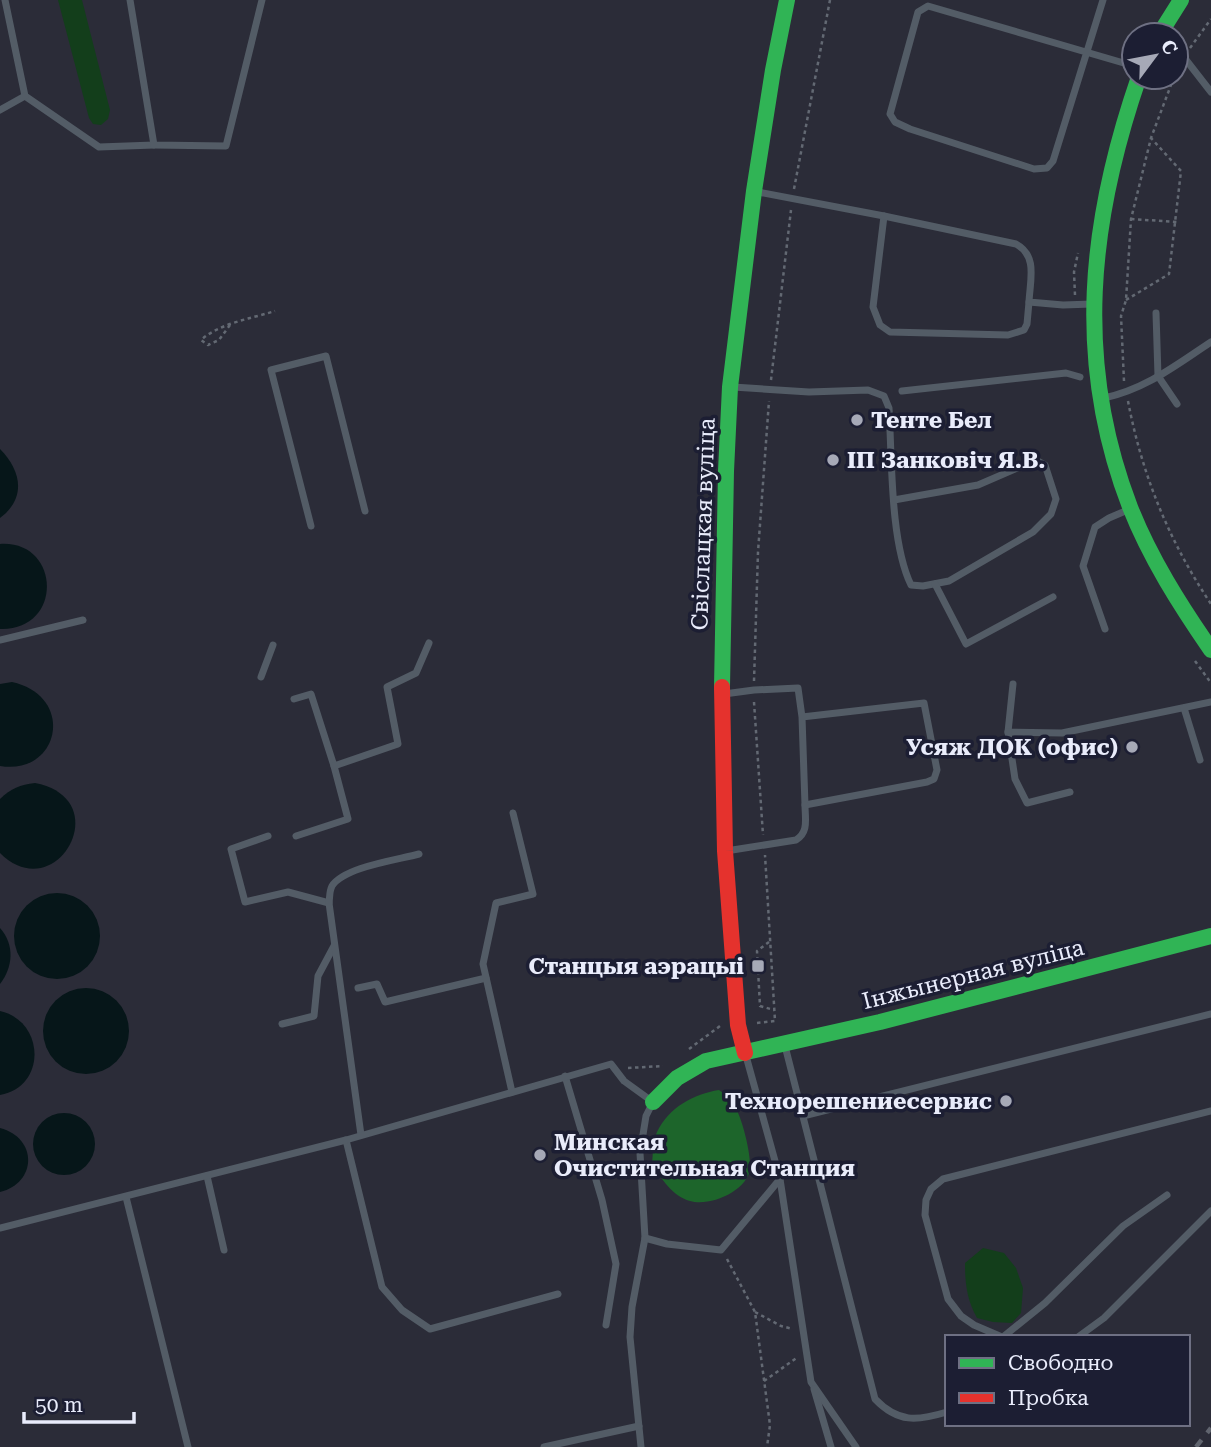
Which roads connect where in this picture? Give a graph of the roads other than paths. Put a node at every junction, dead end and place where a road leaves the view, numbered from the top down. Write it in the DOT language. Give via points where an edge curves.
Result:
graph roads {
  1 [pos="5,0"];
  2 [pos="130,0"];
  3 [pos="262,0"];
  4 [pos="787,0"];
  5 [pos="1103,0"];
  6 [pos="1181,0"];
  7 [pos="1169,21"];
  8 [pos="1086,53"];
  9 [pos="1120,62"];
  10 [pos="1190,63"];
  11 [pos="1134,91"];
  12 [pos="1211,92"];
  13 [pos="25,96"];
  14 [pos="0,110"];
  15 [pos="154,145"];
  16 [pos="754,191"];
  17 [pos="884,216"];
  18 [pos="1028,302"];
  19 [pos="1092,304"];
  20 [pos="1156,313"];
  21 [pos="1211,342"];
  22 [pos="1158,376"];
  23 [pos="1080,377"];
  24 [pos="730,387"];
  25 [pos="902,391"];
  26 [pos="1100,399"];
  27 [pos="1177,404"];
  28 [pos="894,500"];
  29 [pos="1131,509"];
  30 [pos="365,511"];
  31 [pos="311,526"];
  32 [pos="935,584"];
  33 [pos="1053,597"];
  34 [pos="83,620"];
  35 [pos="1105,629"];
  36 [pos="0,640"];
  37 [pos="429,643"];
  38 [pos="1209,644"];
  39 [pos="272,645"];
  40 [pos="261,677"];
  41 [pos="1013,684"];
  42 [pos="722,694"];
  43 [pos="294,699"];
  44 [pos="1211,702"];
  45 [pos="1184,708"];
  46 [pos="802,717"];
  47 [pos="1008,732"];
  48 [pos="1200,760"];
  49 [pos="334,766"];
  50 [pos="1070,792"];
  51 [pos="805,805"];
  52 [pos="513,813"];
  53 [pos="268,836"];
  54 [pos="296,836"];
  55 [pos="725,851"];
  56 [pos="419,854"];
  57 [pos="330,902"];
  58 [pos="1211,936"];
  59 [pos="335,944"];
  60 [pos="486,978"];
  61 [pos="358,988"];
  62 [pos="1211,1014"];
  63 [pos="282,1024"];
  64 [pos="784,1045"];
  65 [pos="745,1053"];
  66 [pos="565,1076"];
  67 [pos="512,1092"];
  68 [pos="653,1102"];
  69 [pos="1211,1111"];
  70 [pos="803,1116"];
  71 [pos="361,1135"];
  72 [pos="346,1140"];
  73 [pos="206,1176"];
  74 [pos="780,1179"];
  75 [pos="1167,1195"];
  76 [pos="126,1197"];
  77 [pos="1211,1211"];
  78 [pos="0,1228"];
  79 [pos="645,1238"];
  80 [pos="224,1250"];
  81 [pos="558,1294"];
  82 [pos="606,1325"];
  83 [pos="997,1335"];
  84 [pos="1005,1335"];
  85 [pos="1081,1335"];
  86 [pos="811,1382"];
  87 [pos="945,1412"];
  88 [pos="639,1426"];
  89 [pos="188,1447"];
  90 [pos="544,1447"];
  91 [pos="641,1447"];
  92 [pos="831,1447"];
  93 [pos="856,1447"];
  1 -- 13 [label="lane"];
  2 -- 15 [label="lane"];
  3 -- 15 [label="lane" via="226,146"];
  4 -- 16 [label="street, Свіслацкая вуліца"];
  5 -- 8 [label="lane"];
  6 -- 7 [label="street"];
  8 -- 8 [label="lane" via="928,6 918,12 890,114 895,122 911,129 1034,169 1047,168"];
  8 -- 9 [label="lane"];
  10 -- 12 [label="lane"];
  11 -- 19 [label="street" via="1111,163 1097,235"];
  13 -- 14 [label="lane"];
  13 -- 15 [label="lane" via="99,147"];
  16 -- 17 [label="lane"];
  16 -- 24 [label="street, Свіслацкая вуліца"];
  17 -- 18 [label="lane" via="1026,249 1031,259"];
  17 -- 18 [label="lane" via="873,307 880,325 890,332 1008,335 1024,330"];
  18 -- 19 [label="lane"];
  19 -- 26 [label="street"];
  20 -- 22 [label="lane"];
  21 -- 22 [label="lane"];
  22 -- 26 [label="lane" via="1126,393"];
  22 -- 27 [label="lane"];
  23 -- 25 [label="lane" via="1066,373"];
  24 -- 28 [label="lane" via="868,390 884,396 889,408"];
  24 -- 42 [label="street, Свіслацкая вуліца"];
  26 -- 29 [label="street"];
  28 -- 32 [label="lane" via="903,568 911,585"];
  28 -- 32 [label="lane" via="978,485 1036,460 1045,466 1056,499 1051,514 1033,532 948,582"];
  29 -- 35 [label="lane" via="1095,527 1083,566"];
  29 -- 38 [label="street" via="1168,583"];
  30 -- 31 [label="lane" via="326,356 271,370"];
  32 -- 33 [label="lane" via="966,643"];
  34 -- 36 [label="lane"];
  37 -- 49 [label="lane" via="416,673 387,687 398,744"];
  39 -- 40 [label="lane"];
  41 -- 47 [label="lane"];
  42 -- 46 [label="lane" via="798,688"];
  42 -- 55 [label="street, Свіслацкая вуліца"];
  43 -- 49 [label="lane" via="311,694"];
  44 -- 45 [label="lane"];
  45 -- 47 [label="lane" via="1062,733"];
  45 -- 48 [label="lane"];
  46 -- 51 [label="lane"];
  46 -- 51 [label="lane" via="924,703 937,770 927,782"];
  47 -- 50 [label="lane" via="1015,779 1027,803"];
  49 -- 54 [label="lane" via="348,819"];
  51 -- 55 [label="lane" via="803,836"];
  52 -- 60 [label="lane" via="533,894 496,903 483,964"];
  53 -- 57 [label="lane" via="231,849 245,902 288,892"];
  55 -- 65 [label="street, Свіслацкая вуліца" via="738,1025"];
  56 -- 57 [label="lane" via="346,875 334,883"];
  57 -- 59 [label="lane"];
  58 -- 64 [label="street, Інжынерная вуліца"];
  59 -- 63 [label="lane" via="318,976 314,1016"];
  59 -- 71 [label="lane"];
  60 -- 61 [label="lane" via="385,1002 377,985"];
  60 -- 67 [label="lane"];
  62 -- 70 [label="lane"];
  64 -- 65 [label="street, Інжынерная вуліца"];
  64 -- 70 [label="lane"];
  65 -- 68 [label="street, Інжынерная вуліца" via="706,1061 677,1079"];
  65 -- 74 [label="lane"];
  66 -- 67 [label="lane"];
  66 -- 68 [label="lane" via="611,1063"];
  66 -- 82 [label="lane" via="616,1264"];
  67 -- 71 [label="lane"];
  68 -- 79 [label="lane" via="640,1153"];
  69 -- 83 [label="lane" via="943,1178 931,1189 925,1215 948,1298 974,1325"];
  70 -- 87 [label="lane" via="875,1399 885,1410 914,1420"];
  71 -- 72 [label="lane"];
  72 -- 73 [label="lane"];
  72 -- 81 [label="lane" via="382,1287 402,1310 430,1329"];
  73 -- 76 [label="lane"];
  73 -- 80 [label="lane"];
  74 -- 79 [label="lane" via="721,1250"];
  74 -- 86 [label="lane"];
  75 -- 84 [label="lane" via="1124,1226 1045,1303"];
  76 -- 78 [label="lane"];
  76 -- 89 [label="lane"];
  77 -- 85 [label="lane" via="1104,1318"];
  79 -- 88 [label="lane" via="630,1336"];
  86 -- 92 [label="lane"];
  86 -- 93 [label="lane"];
  88 -- 90 [label="lane"];
  88 -- 91 [label="lane"];
}
